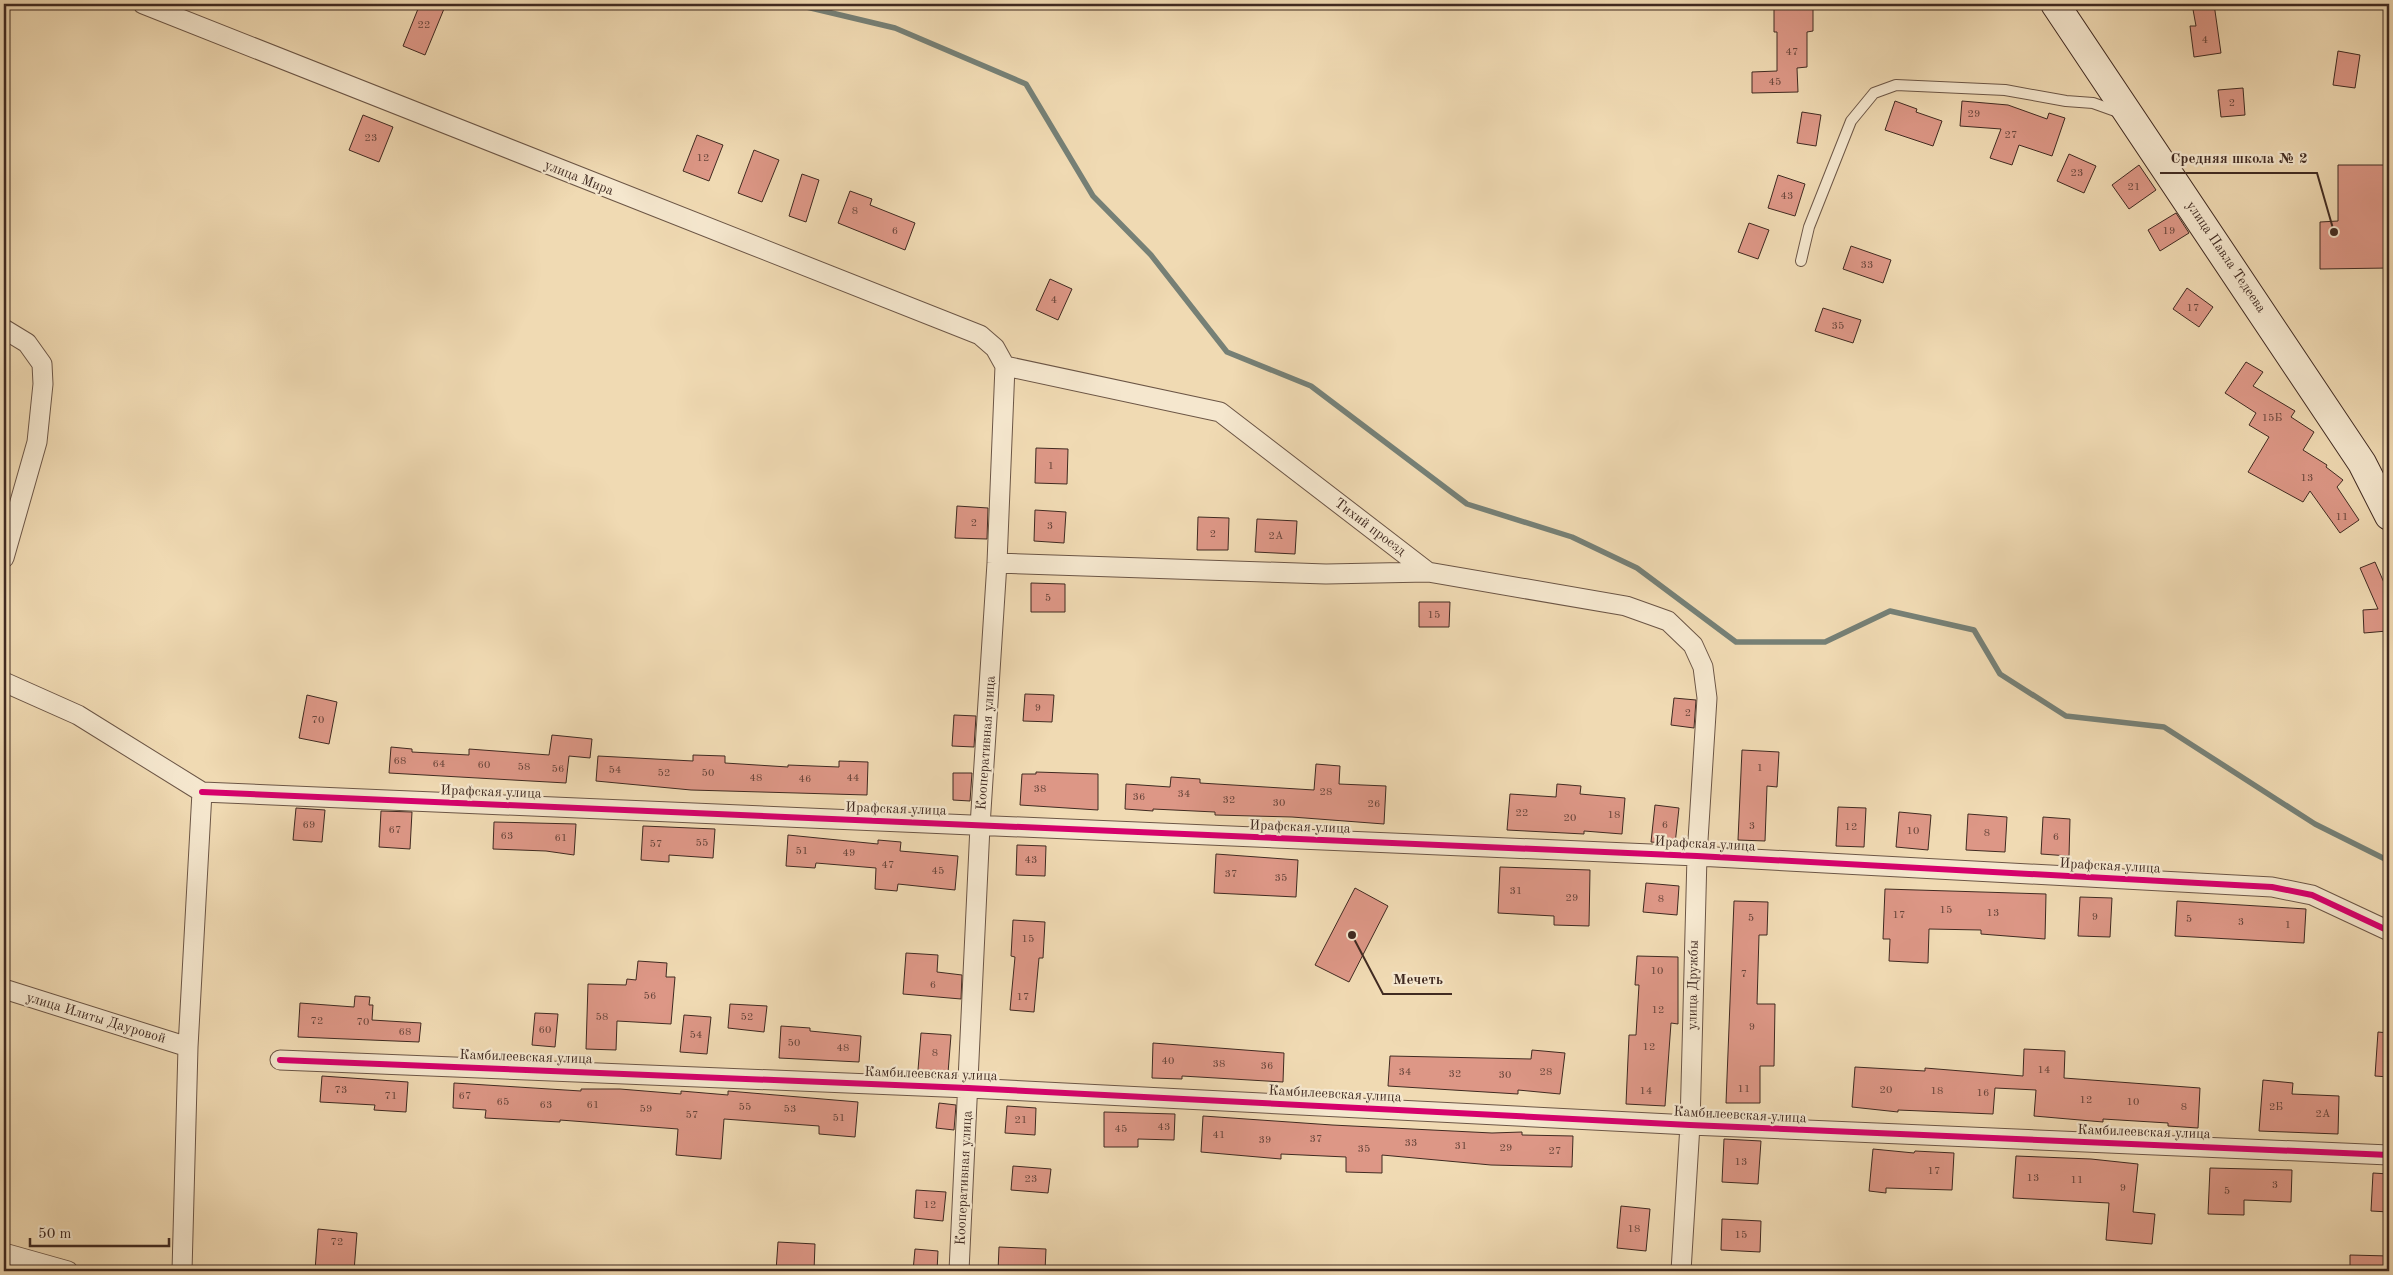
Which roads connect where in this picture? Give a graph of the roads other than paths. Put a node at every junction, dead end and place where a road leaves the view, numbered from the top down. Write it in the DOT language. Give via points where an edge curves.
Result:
graph roads {
  1 [pos="143,4"];
  2 [pos="2055,4"];
  3 [pos="2131,117"];
  4 [pos="1801,261"];
  5 [pos="4,329"];
  6 [pos="1005,366"];
  7 [pos="2389,516"];
  8 [pos="4,558"];
  9 [pos="997,563"];
  10 [pos="1428,572"];
  11 [pos="4,682"];
  12 [pos="1707,698"];
  13 [pos="202,792"];
  14 [pos="980,826"];
  15 [pos="1697,856"];
  16 [pos="2389,931"];
  17 [pos="4,989"];
  18 [pos="188,1047"];
  19 [pos="280,1060"];
  20 [pos="968,1088"];
  21 [pos="1690,1125"];
  22 [pos="2389,1155"];
  23 [pos="4,1253"];
  24 [pos="68,1271"];
  25 [pos="182,1271"];
  26 [pos="959,1271"];
  27 [pos="1680,1271"];
  1 -- 6 [label="street, улица Мира" via="980,335 995,348"];
  2 -- 3 [label="main road, улица Павла Тедеева"];
  3 -- 4 [label="lane" via="2092,103 2006,90 1896,86 1874,93 1851,121 1809,227"];
  3 -- 7 [label="main road, улица Павла Тедеева" via="2362,463"];
  5 -- 8 [label="street" via="27,343 42,364 43,384 37,442"];
  6 -- 9 [label="street, Кооперативная улица"];
  6 -- 10 [label="street, Тихий проезд" via="1220,412"];
  9 -- 10 [label="street" via="1326,574"];
  9 -- 14 [label="street, Кооперативная улица"];
  10 -- 12 [label="street, Тихий проезд" via="1626,606 1668,621 1693,645 1703,667"];
  11 -- 13 [label="street" via="78,715"];
  12 -- 15 [label="street, улица Дружбы"];
  13 -- 14 [label="street, Ирафская улица"];
  13 -- 18 [label="street"];
  14 -- 15 [label="street, Ирафская улица"];
  14 -- 20 [label="street, Кооперативная улица"];
  15 -- 16 [label="street, Ирафская улица" via="2272,887 2312,895"];
  15 -- 21 [label="street, улица Дружбы"];
  17 -- 18 [label="street, улица Илиты Дауровой"];
  18 -- 25 [label="street"];
  19 -- 20 [label="street, Камбилеевская улица"];
  20 -- 21 [label="street, Камбилеевская улица"];
  20 -- 26 [label="street, Кооперативная улица"];
  21 -- 22 [label="street, Камбилеевская улица"];
  21 -- 27 [label="street, улица Дружбы"];
  23 -- 24 [label="street"];
}
